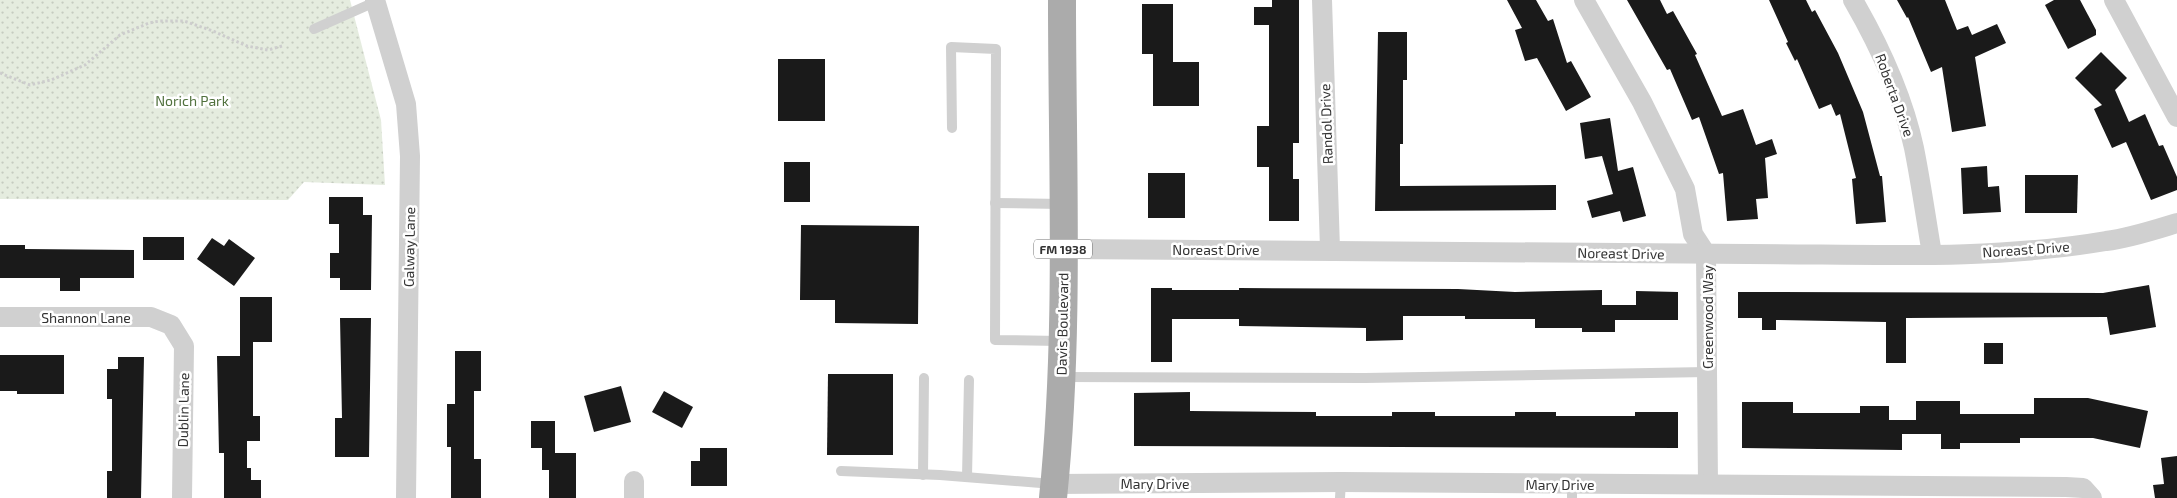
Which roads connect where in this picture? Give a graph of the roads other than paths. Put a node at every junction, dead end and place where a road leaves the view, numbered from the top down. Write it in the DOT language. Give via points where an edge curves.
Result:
graph roads {
  1 [pos="1062,0"];
  2 [pos="1322,0"];
  3 [pos="1584,0"];
  4 [pos="1852,0"];
  5 [pos="2114,0"];
  6 [pos="375,1"];
  7 [pos="314,29"];
  8 [pos="2177,117"];
  9 [pos="952,128"];
  10 [pos="996,203"];
  11 [pos="1062,204"];
  12 [pos="2177,223"];
  13 [pos="1063,249"];
  14 [pos="1330,249"];
  15 [pos="1706,254"];
  16 [pos="1932,254"];
  17 [pos="0,317"];
  18 [pos="171,325"];
  19 [pos="1061,341"];
  20 [pos="1707,372"];
  21 [pos="1061,377"];
  22 [pos="924,378"];
  23 [pos="968,380"];
  24 [pos="840,471"];
  25 [pos="923,475"];
  26 [pos="967,477"];
  27 [pos="1708,484"];
  28 [pos="1340,490"];
  29 [pos="1054,491"];
  30 [pos="1572,491"];
  31 [pos="1858,492"];
  32 [pos="182,498"];
  33 [pos="406,498"];
  34 [pos="2092,498"];
  1 -- 11 [label="main road, Davis Boulevard / FM 1938"];
  2 -- 14 [label="street, Randol Drive"];
  3 -- 15 [label="street, Greenwood Way" via="1642,102 1685,189 1692,234"];
  4 -- 16 [label="street, Roberta Drive" via="1881,56 1904,112 1914,147"];
  5 -- 8 [label="street"];
  6 -- 7 [label="lane"];
  6 -- 33 [label="street, Galway Lane" via="406,104 410,156"];
  9 -- 10 [label="lane" via="951,47 996,49"];
  10 -- 11 [label="lane"];
  10 -- 19 [label="lane" via="995,340"];
  11 -- 13 [label="main road, Davis Boulevard / FM 1938"];
  12 -- 16 [label="street, Noreast Drive" via="2110,241 2061,248"];
  13 -- 14 [label="street, Noreast Drive"];
  13 -- 19 [label="main road, Davis Boulevard / FM 1938"];
  14 -- 15 [label="street, Noreast Drive"];
  15 -- 16 [label="street, Noreast Drive"];
  15 -- 20 [label="street, Greenwood Way"];
  17 -- 18 [label="street, Shannon Lane" via="151,317"];
  18 -- 32 [label="street, Dublin Lane" via="184,346"];
  19 -- 21 [label="main road, Davis Boulevard / FM 1938"];
  20 -- 21 [label="lane" via="1375,378"];
  20 -- 27 [label="street, Greenwood Way"];
  21 -- 29 [label="main road, Davis Boulevard / FM 1938"];
  22 -- 25 [label="lane"];
  23 -- 26 [label="lane"];
  24 -- 25 [label="lane"];
  25 -- 26 [label="lane"];
  26 -- 29 [label="lane"];
  27 -- 30 [label="street, Mary Drive"];
  27 -- 31 [label="street, Mary Drive"];
  28 -- 29 [label="street, Mary Drive"];
  28 -- 30 [label="street, Mary Drive"];
  31 -- 34 [label="street, Mary Drive" via="2066,486 2083,488"];
}
